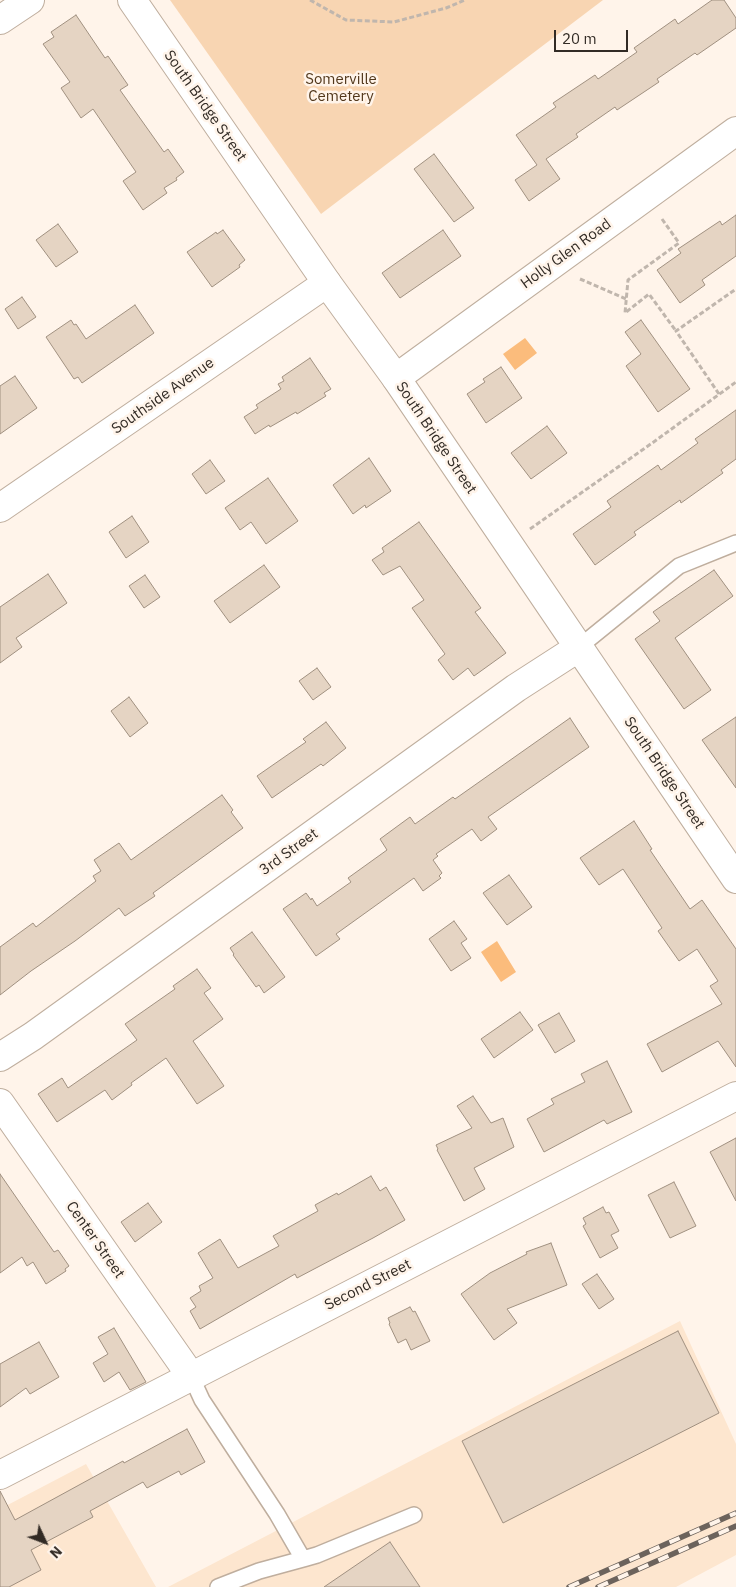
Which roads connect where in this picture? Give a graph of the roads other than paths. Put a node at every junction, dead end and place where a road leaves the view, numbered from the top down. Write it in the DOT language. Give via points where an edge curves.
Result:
graph roads {
  1 [pos="30,0"];
  2 [pos="132,0"];
  3 [pos="0,20"];
  4 [pos="736,131"];
  5 [pos="327,283"];
  6 [pos="396,378"];
  7 [pos="0,508"];
  8 [pos="736,543"];
  9 [pos="578,648"];
  10 [pos="736,878"];
  11 [pos="0,1058"];
  12 [pos="736,1096"];
  13 [pos="0,1103"];
  14 [pos="191,1376"];
  15 [pos="0,1475"];
  16 [pos="414,1515"];
  17 [pos="303,1558"];
  18 [pos="218,1587"];
  1 -- 3 [label="street"];
  2 -- 5 [label="street, South Bridge Street"];
  4 -- 6 [label="street, Holly Glen Road"];
  5 -- 6 [label="street, South Bridge Street"];
  5 -- 7 [label="street, Southside Avenue"];
  6 -- 9 [label="street, South Bridge Street"];
  8 -- 9 [label="lane" via="679,566"];
  9 -- 10 [label="street, South Bridge Street"];
  9 -- 11 [label="street, 3rd Street" via="516,688"];
  12 -- 14 [label="street, Second Street"];
  13 -- 14 [label="street, Center Street"];
  14 -- 15 [label="street, Second Street"];
  14 -- 17 [label="lane" via="202,1400"];
  16 -- 17 [label="lane"];
  17 -- 18 [label="lane"];
}
